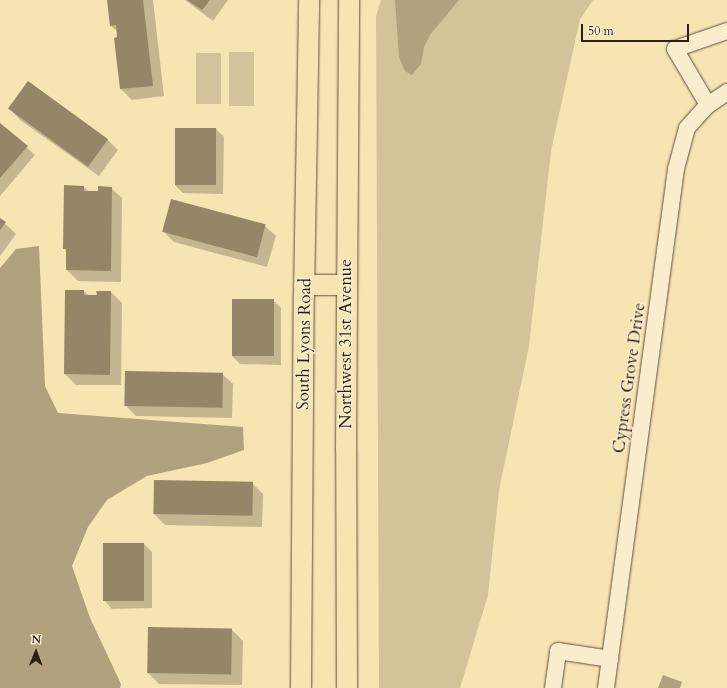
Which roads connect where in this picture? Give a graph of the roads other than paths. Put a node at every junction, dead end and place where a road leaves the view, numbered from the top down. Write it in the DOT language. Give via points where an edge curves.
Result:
graph roads {
  1 [pos="309,0"];
  2 [pos="349,0"];
  3 [pos="727,31"];
  4 [pos="727,92"];
  5 [pos="708,105"];
  6 [pos="347,285"];
  7 [pos="304,286"];
  8 [pos="610,659"];
  9 [pos="301,688"];
  10 [pos="347,688"];
  11 [pos="553,688"];
  12 [pos="606,688"];
  1 -- 7 [label="main road, South Lyons Road"];
  2 -- 6 [label="main road, Northwest 31st Avenue"];
  3 -- 5 [label="street" via="675,49"];
  4 -- 5 [label="street, Cypress Grove Drive"];
  5 -- 8 [label="street, Cypress Grove Drive" via="687,128 676,169"];
  6 -- 7 [label="main road"];
  6 -- 10 [label="main road, Northwest 31st Avenue"];
  7 -- 9 [label="main road, South Lyons Road"];
  8 -- 11 [label="street" via="558,652"];
  8 -- 12 [label="street, Cypress Grove Drive"];
}
